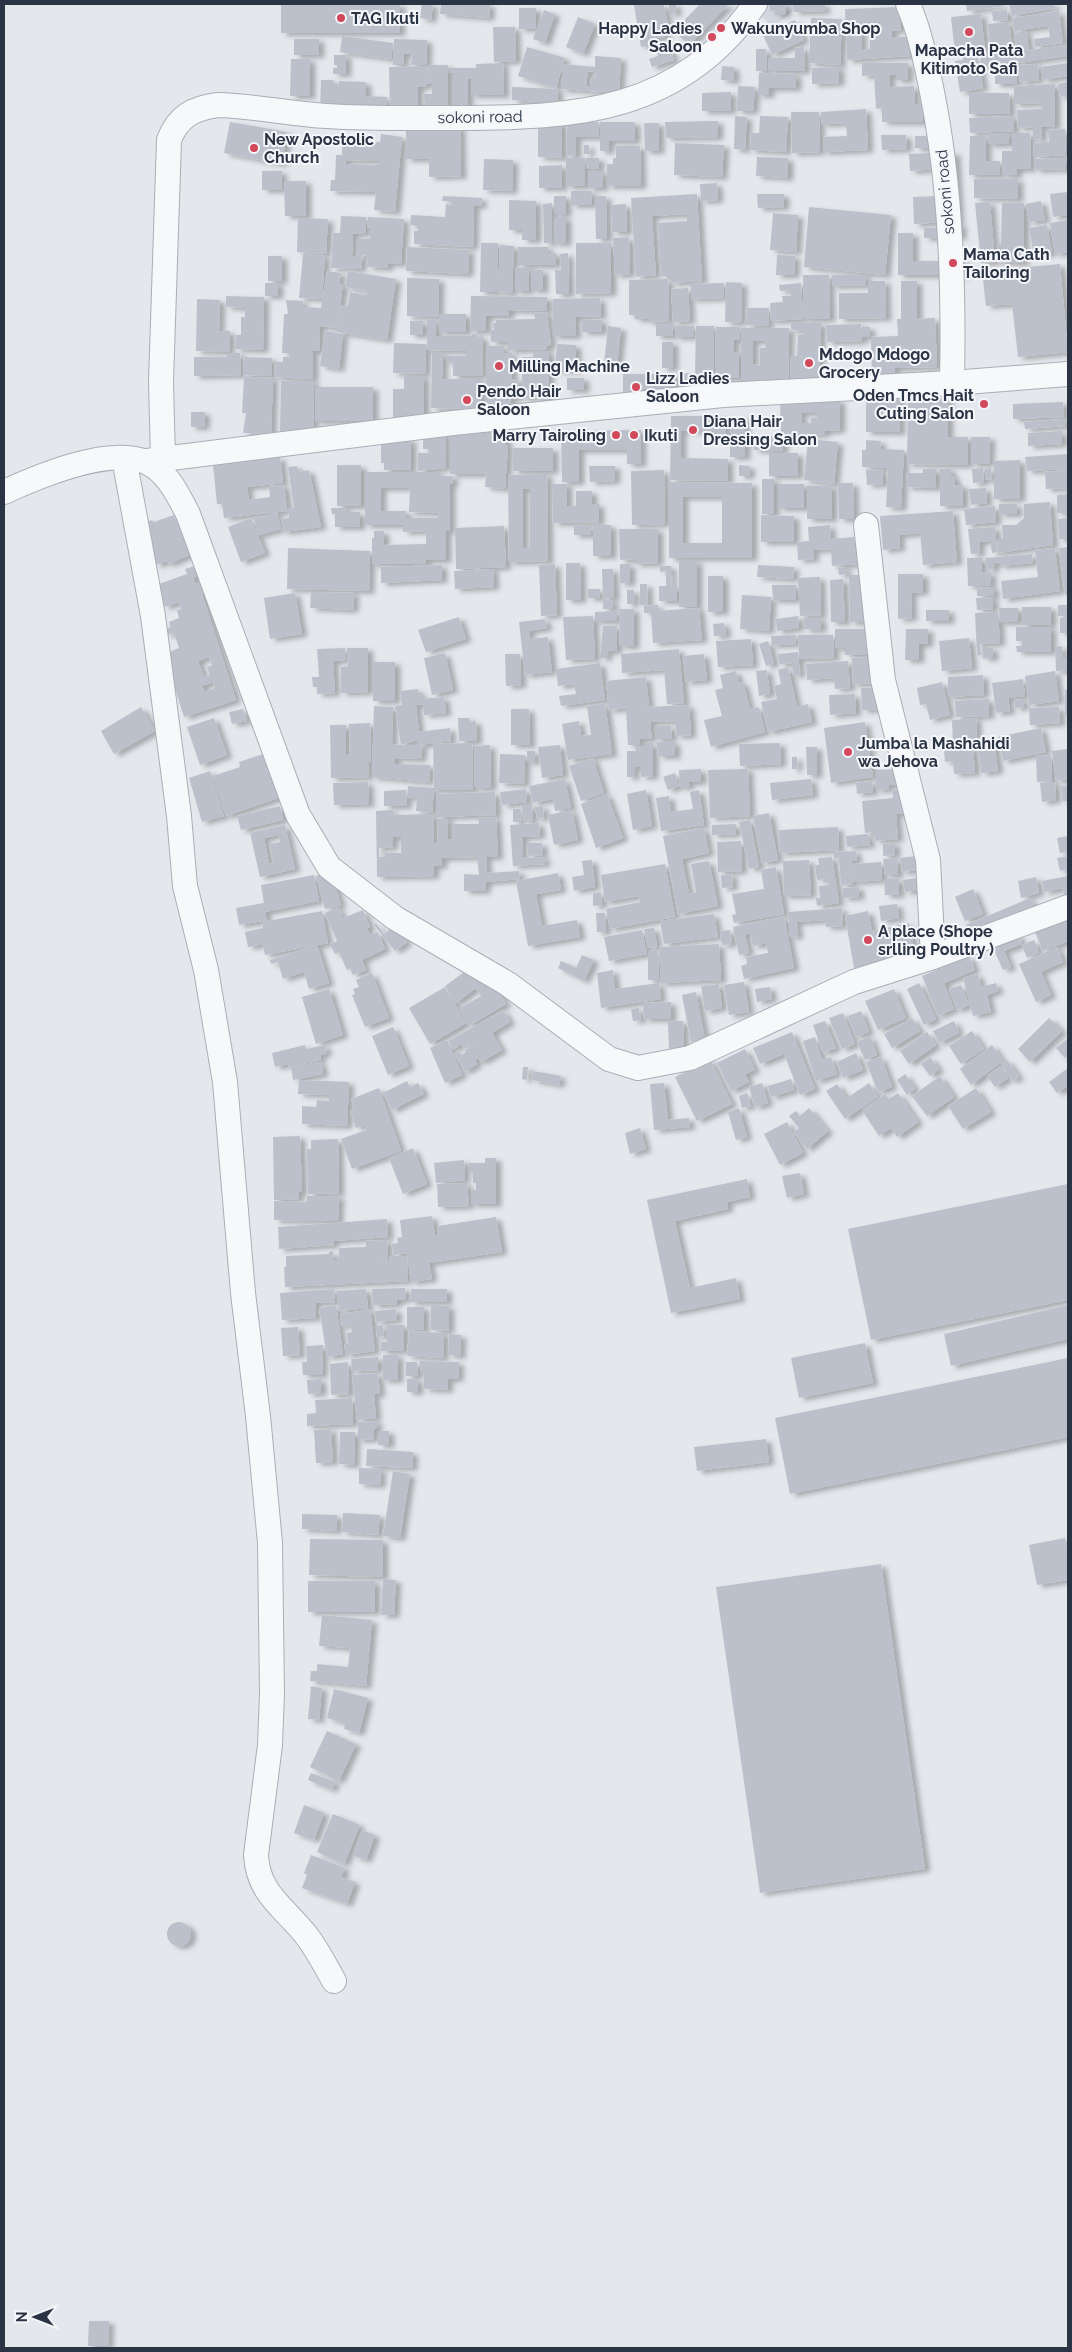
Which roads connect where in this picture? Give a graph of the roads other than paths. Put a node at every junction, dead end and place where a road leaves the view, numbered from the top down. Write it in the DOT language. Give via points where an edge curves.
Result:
graph roads {
  1 [pos="755,4"];
  2 [pos="908,4"];
  3 [pos="1068,374"];
  4 [pos="952,383"];
  5 [pos="144,459"];
  6 [pos="4,492"];
  7 [pos="866,525"];
  8 [pos="1068,907"];
  9 [pos="933,957"];
  10 [pos="334,1981"];
  1 -- 5 [label="street, sokoni road" via="726,41 691,70 654,92 604,107 539,116 384,118 218,105 187,114 174,125 169,140 161,382"];
  2 -- 4 [label="street, sokoni road" via="924,53 948,194"];
  3 -- 4 [label="street"];
  4 -- 5 [label="street" via="723,395"];
  5 -- 6 [label="street" via="104,459 57,470"];
  5 -- 9 [label="street" via="170,481 188,514 298,815 329,867 395,918 508,984 609,1059 638,1068 690,1058 854,982"];
  5 -- 10 [label="street" via="153,616 185,886 206,970 225,1082 243,1293 270,1543 270,1745 256,1855 257,1872 268,1893 318,1951"];
  7 -- 9 [label="street" via="884,680 928,860"];
  8 -- 9 [label="street"];
}
